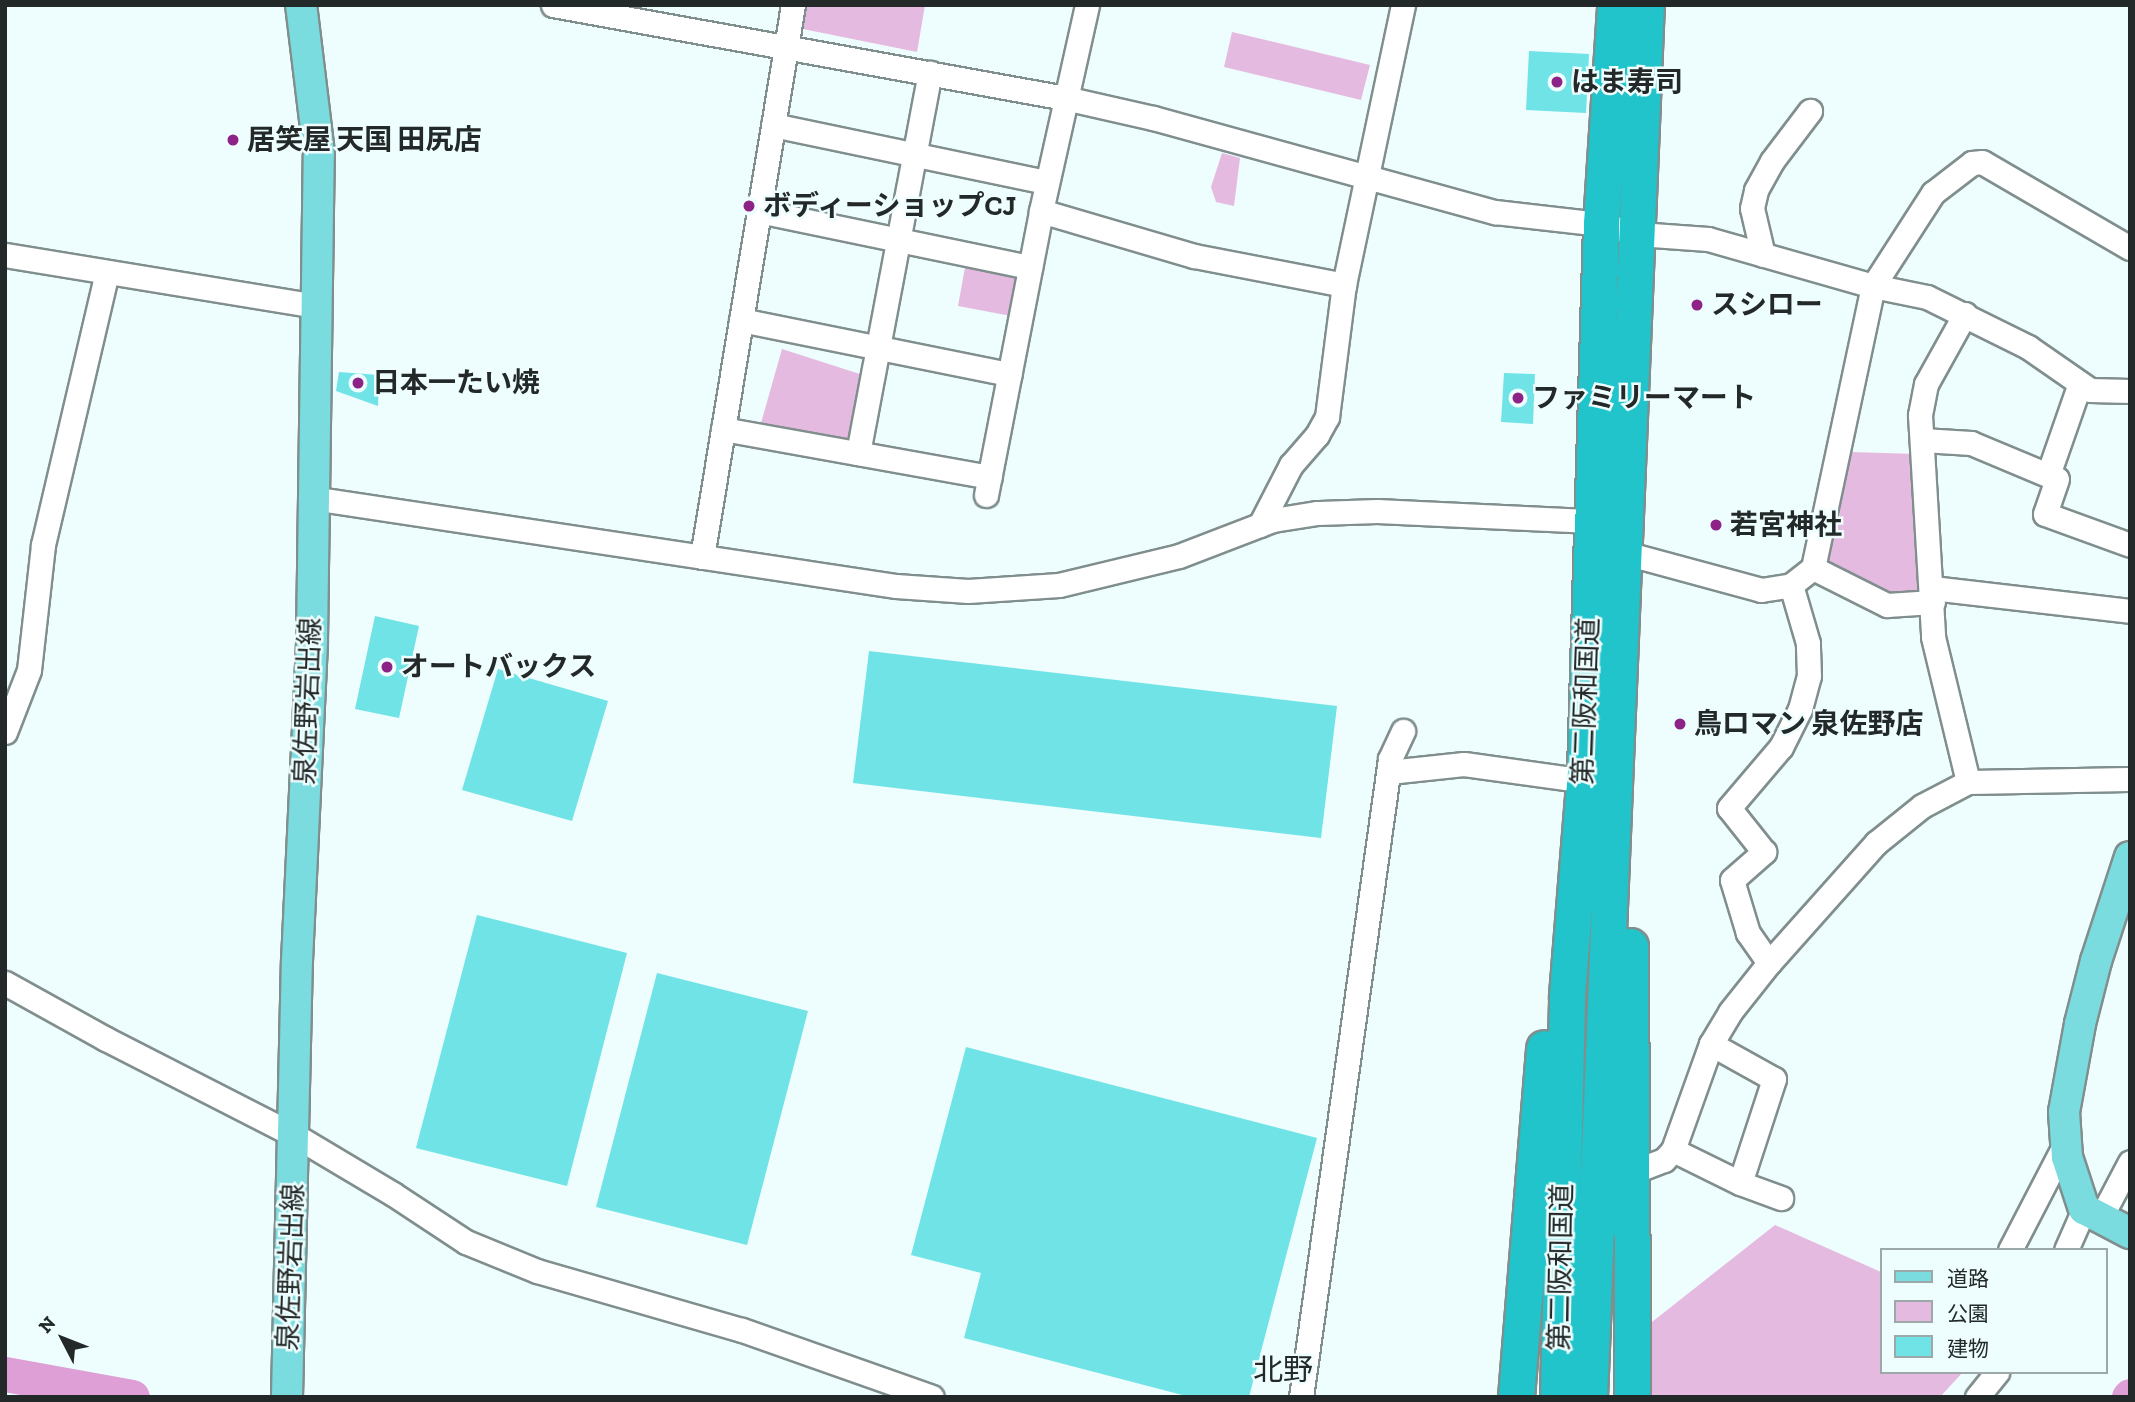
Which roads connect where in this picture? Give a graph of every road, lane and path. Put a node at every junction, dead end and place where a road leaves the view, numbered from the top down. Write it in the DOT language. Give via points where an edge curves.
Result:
graph roads {
  1 [pos="301,5"];
  2 [pos="553,5"];
  3 [pos="793,5"];
  4 [pos="1087,5"];
  5 [pos="1403,5"];
  6 [pos="1615,5"];
  7 [pos="1646,5"];
  8 [pos="786,46"];
  9 [pos="930,73"];
  10 [pos="1065,97"];
  11 [pos="1811,111"];
  12 [pos="773,125"];
  13 [pos="915,155"];
  14 [pos="1369,176"];
  15 [pos="1047,182"];
  16 [pos="759,211"];
  17 [pos="1041,211"];
  18 [pos="1601,224"];
  19 [pos="1638,234"];
  20 [pos="900,240"];
  21 [pos="2130,248"];
  22 [pos="5,255"];
  23 [pos="1763,255"];
  24 [pos="1030,267"];
  25 [pos="107,272"];
  26 [pos="1344,285"];
  27 [pos="1873,286"];
  28 [pos="315,306"];
  29 [pos="1965,314"];
  30 [pos="741,320"];
  31 [pos="880,348"];
  32 [pos="1010,374"];
  33 [pos="2080,383"];
  34 [pos="2130,391"];
  35 [pos="723,429"];
  36 [pos="1922,440"];
  37 [pos="858,453"];
  38 [pos="2048,475"];
  39 [pos="312,498"];
  40 [pos="1592,521"];
  41 [pos="1260,525"];
  42 [pos="2130,545"];
  43 [pos="1625,553"];
  44 [pos="702,557"];
  45 [pos="1813,568"];
  46 [pos="1791,585"];
  47 [pos="1933,595"];
  48 [pos="2130,611"];
  49 [pos="1403,731"];
  50 [pos="5,732"];
  51 [pos="1615,737"];
  52 [pos="1388,772"];
  53 [pos="1583,775"];
  54 [pos="2130,779"];
  55 [pos="1968,782"];
  56 [pos="2130,857"];
  57 [pos="1769,963"];
  58 [pos="5,983"];
  59 [pos="1711,1044"];
  60 [pos="295,1135"];
  61 [pos="2066,1142"];
  62 [pos="1673,1150"];
  63 [pos="2130,1162"];
  64 [pos="1630,1172"];
  65 [pos="1740,1183"];
  66 [pos="1781,1198"];
  67 [pos="2093,1213"];
  68 [pos="2130,1233"];
  69 [pos="2011,1248"];
  70 [pos="2067,1248"];
  71 [pos="1995,1374"];
  72 [pos="1534,1381"];
  73 [pos="1614,1384"];
  74 [pos="287,1397"];
  75 [pos="932,1397"];
  76 [pos="1301,1397"];
  77 [pos="1977,1397"];
  1 -- 28 [label="main road, 泉佐野岩出線" via="318,153"];
  2 -- 8 [label="street"];
  3 -- 8 [label="street"];
  4 -- 10 [label="street"];
  5 -- 14 [label="street"];
  6 -- 18 [label="highway, 第二阪和国道"];
  7 -- 19 [label="highway, 第二阪和国道"];
  8 -- 9 [label="street"];
  8 -- 12 [label="street"];
  9 -- 10 [label="street"];
  9 -- 13 [label="street"];
  10 -- 14 [label="street"];
  10 -- 15 [label="street"];
  11 -- 23 [label="street" via="1756,190 1752,208"];
  12 -- 13 [label="street"];
  12 -- 16 [label="street"];
  13 -- 15 [label="street"];
  13 -- 20 [label="street"];
  14 -- 18 [label="street" via="1494,212"];
  14 -- 26 [label="street"];
  15 -- 17 [label="street"];
  16 -- 20 [label="street"];
  16 -- 30 [label="street"];
  17 -- 24 [label="street"];
  17 -- 26 [label="street" via="1194,256"];
  18 -- 19 [label="street"];
  18 -- 40 [label="highway, 第二阪和国道"];
  19 -- 23 [label="street" via="1708,239"];
  19 -- 43 [label="highway, 第二阪和国道"];
  20 -- 24 [label="street"];
  20 -- 31 [label="street"];
  21 -- 27 [label="street" via="1999,170 1972,163 1933,193"];
  22 -- 25 [label="street"];
  23 -- 27 [label="street"];
  24 -- 32 [label="street"];
  25 -- 28 [label="street"];
  25 -- 50 [label="street" via="43,545 29,670"];
  26 -- 41 [label="street" via="1327,417 1291,465"];
  27 -- 29 [label="street" via="1927,297"];
  27 -- 45 [label="street"];
  28 -- 39 [label="main road, 泉佐野岩出線"];
  29 -- 33 [label="street" via="2028,347"];
  29 -- 36 [label="street" via="1926,384 1920,415"];
  30 -- 31 [label="street"];
  30 -- 35 [label="street"];
  31 -- 32 [label="street"];
  31 -- 37 [label="street"];
  32 -- 37 [label="street" via="988,486"];
  33 -- 34 [label="street" via="2090,390"];
  33 -- 38 [label="street"];
  35 -- 37 [label="street"];
  35 -- 44 [label="street"];
  36 -- 38 [label="street" via="1971,443"];
  36 -- 47 [label="street"];
  38 -- 42 [label="street" via="2057,479 2045,514"];
  39 -- 44 [label="street"];
  39 -- 60 [label="main road, 泉佐野岩出線" via="312,640 297,961"];
  40 -- 41 [label="street" via="1377,511 1317,513"];
  40 -- 43 [label="street"];
  40 -- 53 [label="highway, 第二阪和国道"];
  41 -- 44 [label="street" via="1179,556 1059,585 968,592"];
  43 -- 46 [label="street" via="1761,590"];
  43 -- 51 [label="highway, 第二阪和国道"];
  45 -- 46 [label="street"];
  45 -- 47 [label="street" via="1887,605"];
  46 -- 57 [label="street" via="1808,643 1809,676 1800,709 1781,747 1729,808 1764,852 1732,880 1748,933"];
  47 -- 48 [label="street"];
  47 -- 55 [label="street" via="1933,636"];
  49 -- 52 [label="street"];
  51 -- 64 [label="highway" via="1629,802"];
  51 -- 73 [label="highway, 第二阪和国道"];
  52 -- 53 [label="street" via="1464,764"];
  52 -- 76 [label="street"];
  53 -- 72 [label="highway, 第二阪和国道"];
  53 -- 72 [label="highway" via="1563,816"];
  54 -- 55 [label="street"];
  55 -- 57 [label="street" via="1923,806 1876,843"];
  56 -- 61 [label="main road" via="2080,1024 2064,1112"];
  57 -- 59 [label="street"];
  58 -- 60 [label="street"];
  59 -- 62 [label="street"];
  59 -- 65 [label="street" via="1774,1079"];
  60 -- 74 [label="main road, 泉佐野岩出線"];
  60 -- 75 [label="street" via="466,1242 537,1270 742,1331"];
  61 -- 67 [label="main road" via="2067,1157"];
  61 -- 69 [label="street"];
  62 -- 64 [label="street" via="1664,1160"];
  62 -- 65 [label="street"];
  63 -- 67 [label="street"];
  64 -- 73 [label="highway" via="1621,1217"];
  65 -- 66 [label="street"];
  67 -- 68 [label="main road"];
  67 -- 70 [label="street"];
  71 -- 77 [label="street"];
}
